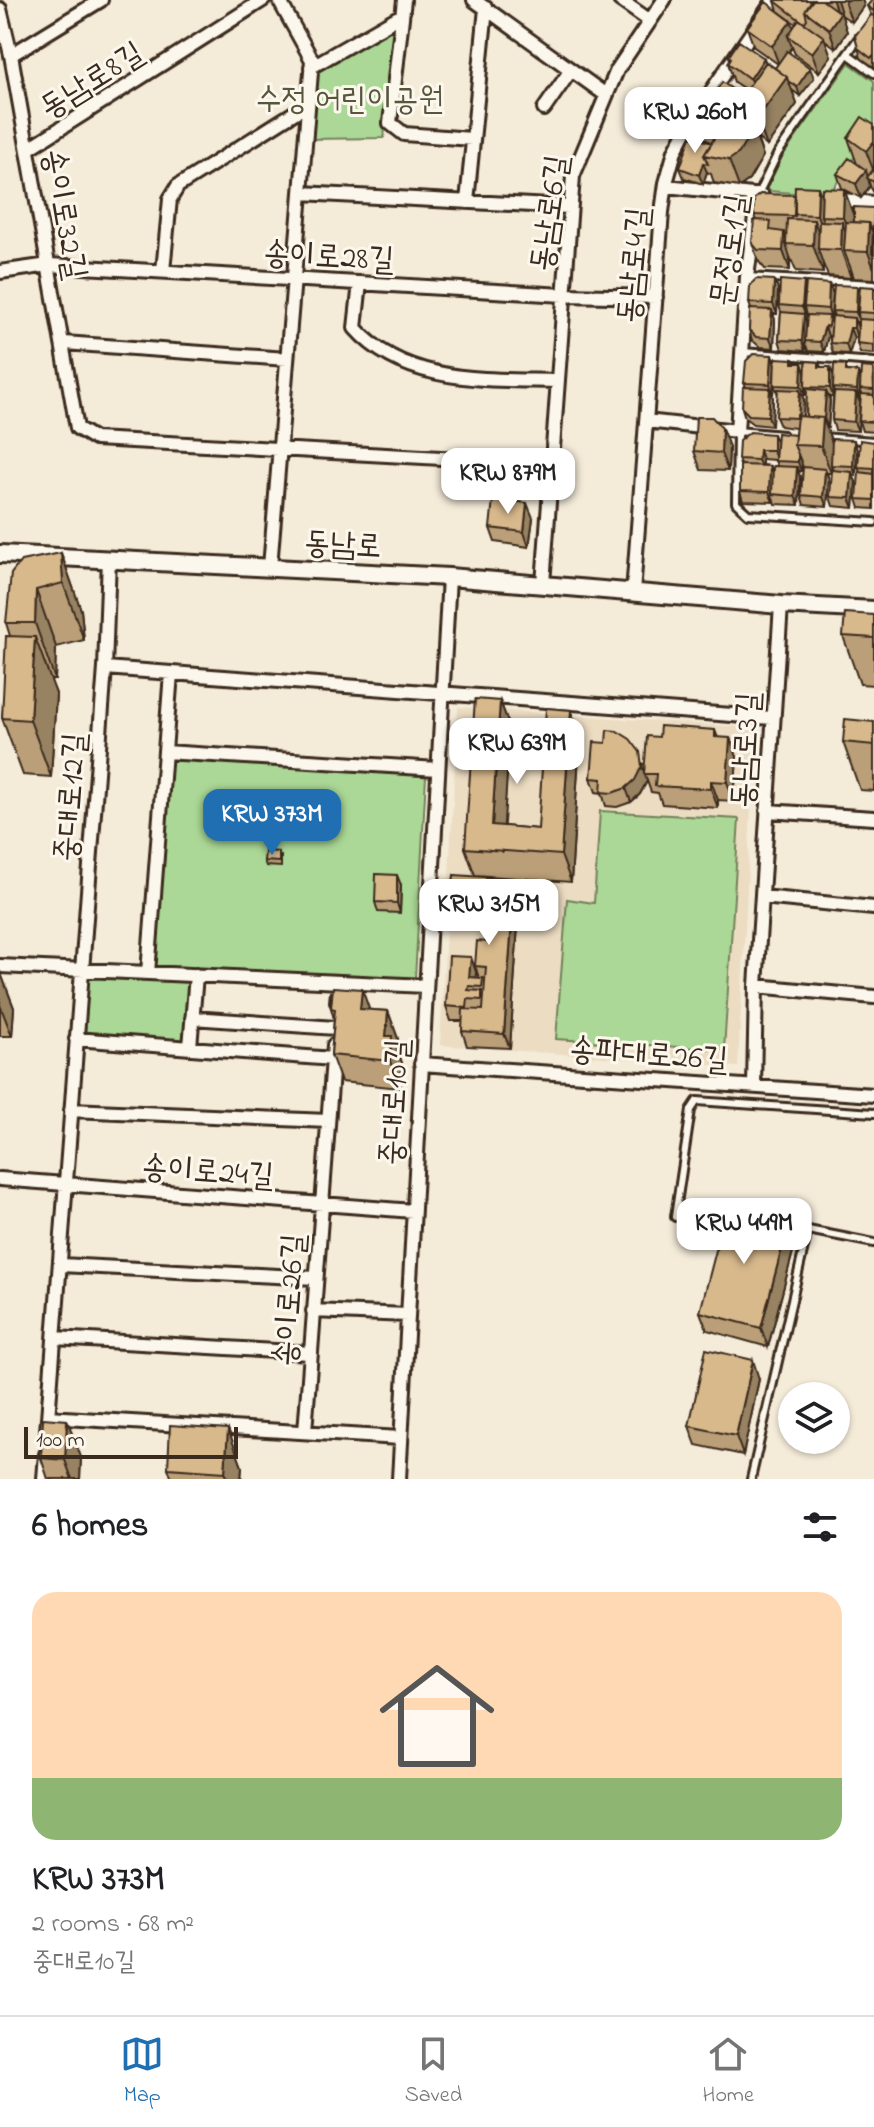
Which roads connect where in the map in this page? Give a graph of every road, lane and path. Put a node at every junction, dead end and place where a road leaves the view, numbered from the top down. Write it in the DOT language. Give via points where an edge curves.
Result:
graph roads {
  1 [pos="101,0"];
  2 [pos="263,0"];
  3 [pos="279,0"];
  4 [pos="404,0"];
  5 [pos="474,0"];
  6 [pos="620,0"];
  7 [pos="664,0"];
  8 [pos="774,0"];
  9 [pos="486,8"];
  10 [pos="0,9"];
  11 [pos="402,15"];
  12 [pos="650,21"];
  13 [pos="865,29"];
  14 [pos="848,54"];
  15 [pos="11,55"];
  16 [pos="311,67"];
  17 [pos="571,70"];
  18 [pos="874,73"];
  19 [pos="606,95"];
  20 [pos="308,104"];
  21 [pos="544,109"];
  22 [pos="472,139"];
  23 [pos="28,149"];
  24 [pos="666,186"];
  25 [pos="839,186"];
  26 [pos="301,193"];
  27 [pos="758,195"];
  28 [pos="772,196"];
  29 [pos="816,198"];
  30 [pos="830,199"];
  31 [pos="467,202"];
  32 [pos="874,203"];
  33 [pos="569,207"];
  34 [pos="49,265"];
  35 [pos="163,271"];
  36 [pos="0,272"];
  37 [pos="747,277"];
  38 [pos="293,279"];
  39 [pos="360,283"];
  40 [pos="874,284"];
  41 [pos="564,295"];
  42 [pos="656,297"];
  43 [pos="64,343"];
  44 [pos="742,352"];
  45 [pos="287,359"];
  46 [pos="874,362"];
  47 [pos="557,381"];
  48 [pos="646,421"];
  49 [pos="737,431"];
  50 [pos="798,436"];
  51 [pos="813,437"];
  52 [pos="874,441"];
  53 [pos="279,449"];
  54 [pos="552,464"];
  55 [pos="874,522"];
  56 [pos="0,554"];
  57 [pos="109,558"];
  58 [pos="270,567"];
  59 [pos="449,577"];
  60 [pos="543,584"];
  61 [pos="633,593"];
  62 [pos="781,605"];
  63 [pos="874,610"];
  64 [pos="105,668"];
  65 [pos="171,673"];
  66 [pos="442,693"];
  67 [pos="772,718"];
  68 [pos="165,752"];
  69 [pos="438,769"];
  70 [pos="767,811"];
  71 [pos="874,818"];
  72 [pos="762,897"];
  73 [pos="874,908"];
  74 [pos="0,966"];
  75 [pos="82,970"];
  76 [pos="148,973"];
  77 [pos="196,975"];
  78 [pos="339,982"];
  79 [pos="426,986"];
  80 [pos="756,986"];
  81 [pos="874,997"];
  82 [pos="192,1018"];
  83 [pos="336,1028"];
  84 [pos="76,1039"];
  85 [pos="190,1047"];
  86 [pos="333,1059"];
  87 [pos="421,1064"];
  88 [pos="754,1086"];
  89 [pos="874,1095"];
  90 [pos="71,1110"];
  91 [pos="874,1113"];
  92 [pos="328,1121"];
  93 [pos="0,1179"];
  94 [pos="68,1185"];
  95 [pos="322,1204"];
  96 [pos="413,1211"];
  97 [pos="675,1217"];
  98 [pos="874,1243"];
  99 [pos="61,1265"];
  100 [pos="316,1278"];
  101 [pos="313,1311"];
  102 [pos="407,1315"];
  103 [pos="55,1338"];
  104 [pos="310,1353"];
  105 [pos="48,1417"];
  106 [pos="305,1432"];
  107 [pos="400,1438"];
  108 [pos="44,1479"];
  109 [pos="399,1479"];
  110 [pos="751,1479"];
  1 -- 15 [label="street, 동남로8길"];
  2 -- 23 [label="street, 동남로8길"];
  3 -- 16 [label="street"];
  4 -- 11 [label="street"];
  5 -- 9 [label="street"];
  6 -- 12 [label="street"];
  7 -- 12 [label="street, 동남로6길"];
  8 -- 24 [label="street, 동남로4길" via="689,124"];
  9 -- 17 [label="street"];
  9 -- 22 [label="street"];
  10 -- 15 [label="street, 송이로32길"];
  11 -- 16 [label="street"];
  11 -- 22 [label="street" via="390,123 404,134"];
  12 -- 19 [label="street, 동남로6길"];
  13 -- 14 [label="lane, 문정로1길"];
  14 -- 18 [label="lane"];
  14 -- 27 [label="lane, 문정로1길" via="778,153"];
  15 -- 23 [label="street, 송이로32길"];
  16 -- 20 [label="street"];
  17 -- 19 [label="street"];
  17 -- 21 [label="street"];
  19 -- 33 [label="street, 동남로6길" via="573,176"];
  20 -- 26 [label="street"];
  20 -- 35 [label="street" via="178,186 170,199"];
  22 -- 31 [label="street"];
  23 -- 34 [label="street, 송이로32길"];
  24 -- 27 [label="street"];
  24 -- 42 [label="street, 동남로4길"];
  25 -- 30 [label="lane"];
  26 -- 31 [label="street"];
  26 -- 38 [label="street"];
  27 -- 28 [label="street"];
  27 -- 37 [label="street, 문정로1길"];
  29 -- 30 [label="street"];
  30 -- 32 [label="street"];
  31 -- 33 [label="street"];
  33 -- 41 [label="street, 동남로6길"];
  34 -- 35 [label="street, 송이로28길"];
  34 -- 36 [label="street, 송이로28길"];
  34 -- 43 [label="street, 송이로32길"];
  35 -- 38 [label="street, 송이로28길"];
  37 -- 40 [label="lane"];
  37 -- 44 [label="street, 문정로1길"];
  38 -- 39 [label="street, 송이로28길"];
  38 -- 45 [label="street"];
  39 -- 41 [label="street, 송이로28길"];
  39 -- 47 [label="street" via="355,328 370,345 413,366 458,379"];
  41 -- 42 [label="street, 송이로28길"];
  41 -- 47 [label="street, 동남로6길"];
  42 -- 48 [label="street, 동남로4길"];
  43 -- 45 [label="street"];
  43 -- 53 [label="street, 송이로32길" via="77,428 95,439"];
  44 -- 46 [label="lane"];
  44 -- 49 [label="street, 문정로1길"];
  45 -- 53 [label="street"];
  47 -- 54 [label="street, 동남로6길"];
  48 -- 49 [label="street"];
  48 -- 61 [label="street, 동남로4길"];
  49 -- 50 [label="lane"];
  49 -- 55 [label="lane" via="736,503 748,514"];
  51 -- 52 [label="lane"];
  53 -- 54 [label="street"];
  53 -- 58 [label="street"];
  54 -- 60 [label="street, 동남로6길"];
  56 -- 57 [label="main road, 동남로"];
  57 -- 58 [label="main road, 동남로"];
  57 -- 64 [label="street, 중대로12길"];
  58 -- 59 [label="main road, 동남로"];
  59 -- 60 [label="main road, 동남로"];
  59 -- 66 [label="street, 중대로10길"];
  60 -- 61 [label="main road, 동남로"];
  61 -- 62 [label="main road, 동남로"];
  62 -- 63 [label="main road, 동남로"];
  62 -- 67 [label="street, 동남로3길"];
  64 -- 65 [label="street"];
  64 -- 75 [label="street, 중대로12길"];
  65 -- 66 [label="street"];
  65 -- 68 [label="street"];
  66 -- 67 [label="street"];
  66 -- 69 [label="street, 중대로10길"];
  67 -- 70 [label="street, 동남로3길"];
  68 -- 69 [label="street"];
  68 -- 76 [label="street"];
  69 -- 79 [label="street, 중대로10길"];
  70 -- 71 [label="street"];
  70 -- 72 [label="street, 동남로3길"];
  72 -- 73 [label="street"];
  72 -- 80 [label="street, 동남로3길"];
  74 -- 75 [label="street"];
  75 -- 76 [label="street"];
  75 -- 84 [label="street, 중대로12길"];
  76 -- 77 [label="street"];
  77 -- 78 [label="street"];
  77 -- 82 [label="street"];
  78 -- 79 [label="street"];
  78 -- 83 [label="street, 송이로26길"];
  79 -- 87 [label="street, 중대로10길"];
  80 -- 81 [label="street"];
  80 -- 88 [label="street, 동남로3길"];
  82 -- 83 [label="street"];
  82 -- 85 [label="street"];
  83 -- 86 [label="street, 송이로26길"];
  84 -- 85 [label="street"];
  84 -- 90 [label="street, 중대로12길"];
  85 -- 86 [label="street"];
  86 -- 92 [label="street, 송이로26길"];
  87 -- 88 [label="street, 송파대로26길"];
  87 -- 96 [label="street, 중대로10길"];
  88 -- 89 [label="street, 송파대로26길"];
  90 -- 92 [label="street"];
  90 -- 94 [label="street, 중대로12길"];
  91 -- 97 [label="lane" via="697,1101 691,1110"];
  92 -- 95 [label="street, 송이로26길"];
  93 -- 94 [label="street, 송이로24길"];
  94 -- 95 [label="street, 송이로24길"];
  94 -- 99 [label="street, 중대로12길"];
  95 -- 96 [label="street, 송이로24길"];
  95 -- 100 [label="street, 송이로26길"];
  96 -- 102 [label="street, 중대로10길"];
  98 -- 110 [label="lane" via="808,1230"];
  99 -- 100 [label="street"];
  99 -- 103 [label="street, 중대로12길"];
  100 -- 101 [label="street, 송이로26길"];
  101 -- 102 [label="street"];
  101 -- 104 [label="street, 송이로26길"];
  102 -- 107 [label="street, 중대로10길"];
  103 -- 104 [label="street"];
  103 -- 105 [label="street, 중대로12길"];
  104 -- 106 [label="street, 송이로26길"];
  105 -- 106 [label="street"];
  105 -- 108 [label="street, 중대로12길"];
  106 -- 107 [label="street"];
  107 -- 109 [label="street, 중대로10길"];
}
